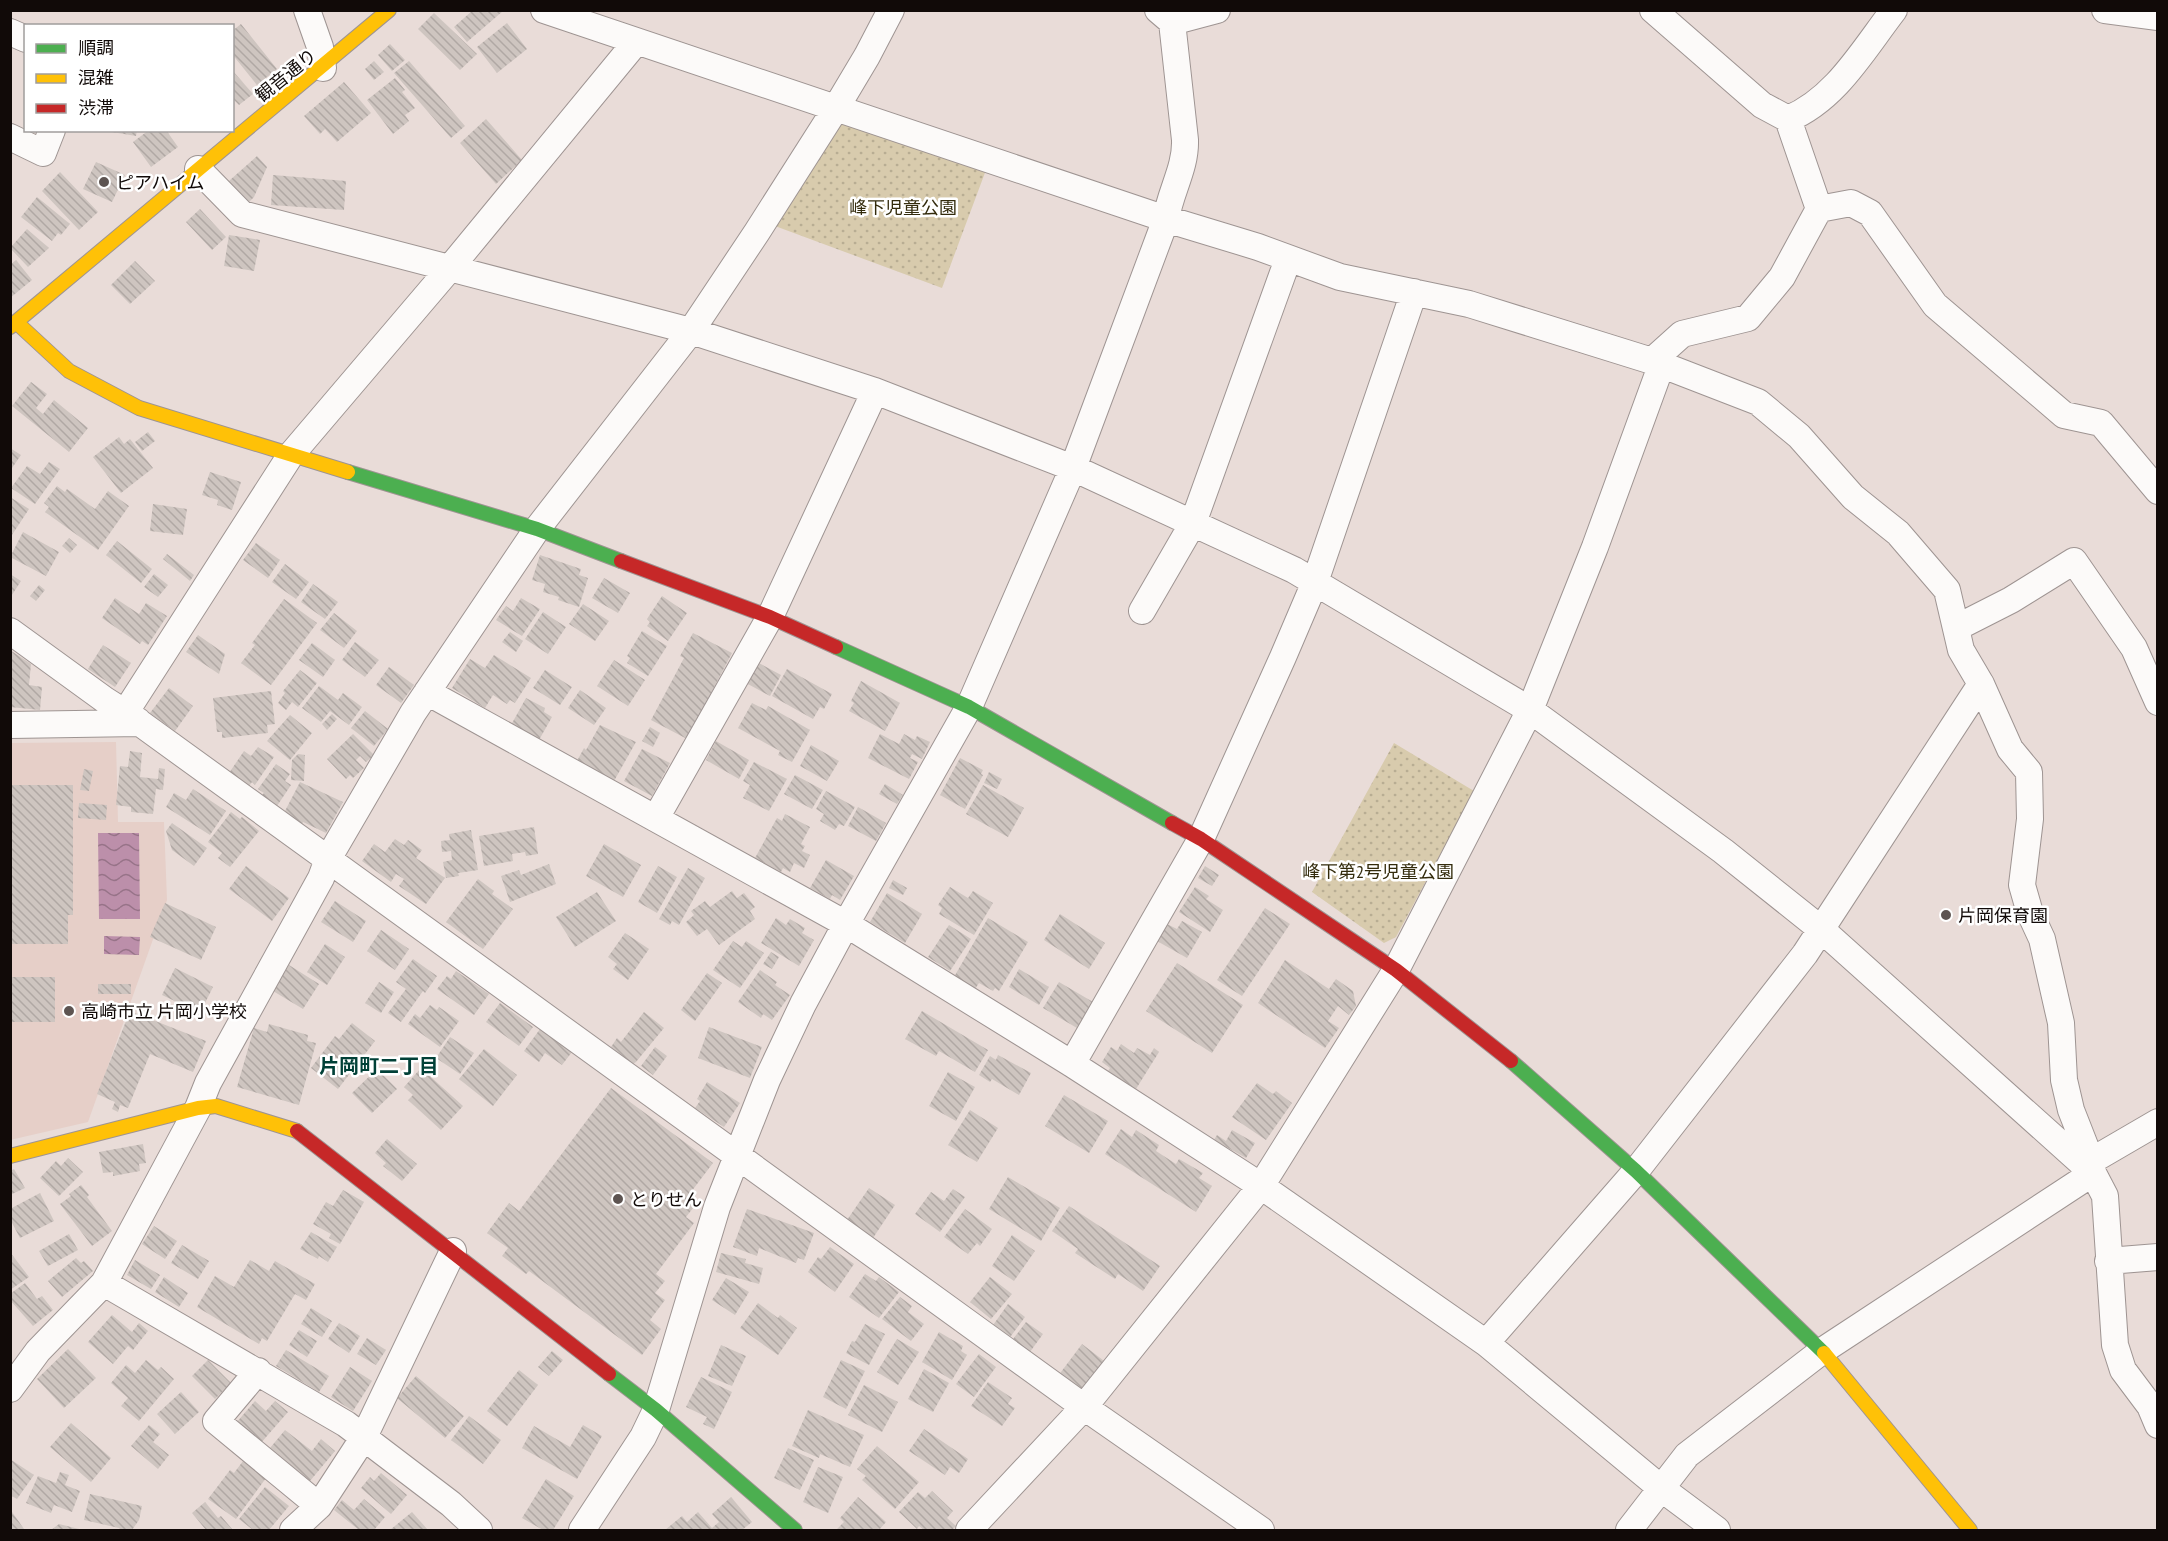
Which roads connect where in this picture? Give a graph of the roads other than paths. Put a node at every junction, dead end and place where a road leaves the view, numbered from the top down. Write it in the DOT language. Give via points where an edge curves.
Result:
graph roads {
  1 [pos="307,10"];
  2 [pos="389,10"];
  3 [pos="544,10"];
  4 [pos="891,10"];
  5 [pos="1217,10"];
  6 [pos="1653,10"];
  7 [pos="1894,10"];
  8 [pos="2105,10"];
  9 [pos="1165,16"];
  10 [pos="2157,17"];
  11 [pos="10,32"];
  12 [pos="24,38"];
  13 [pos="636,42"];
  14 [pos="322,68"];
  15 [pos="836,108"];
  16 [pos="1788,119"];
  17 [pos="51,132"];
  18 [pos="10,137"];
  19 [pos="198,169"];
  20 [pos="1819,209"];
  21 [pos="1166,219"];
  22 [pos="1288,259"];
  23 [pos="450,268"];
  24 [pos="1414,292"];
  25 [pos="12,321"];
  26 [pos="691,331"];
  27 [pos="1657,363"];
  28 [pos="875,391"];
  29 [pos="290,456"];
  30 [pos="1073,468"];
  31 [pos="2157,491"];
  32 [pos="1193,523"];
  33 [pos="537,529"];
  34 [pos="1315,582"];
  35 [pos="1142,610"];
  36 [pos="770,617"];
  37 [pos="1956,628"];
  38 [pos="10,631"];
  39 [pos="1981,684"];
  40 [pos="427,692"];
  41 [pos="2157,702"];
  42 [pos="969,707"];
  43 [pos="1530,710"];
  44 [pos="133,718"];
  45 [pos="10,725"];
  46 [pos="656,818"];
  47 [pos="1201,839"];
  48 [pos="328,859"];
  49 [pos="846,924"];
  50 [pos="1822,930"];
  51 [pos="1395,970"];
  52 [pos="1072,1064"];
  53 [pos="198,1108"];
  54 [pos="2157,1122"];
  55 [pos="10,1156"];
  56 [pos="737,1156"];
  57 [pos="2092,1167"];
  58 [pos="1636,1171"];
  59 [pos="1261,1186"];
  60 [pos="453,1251"];
  61 [pos="2157,1257"];
  62 [pos="2108,1261"];
  63 [pos="104,1282"];
  64 [pos="1486,1343"];
  65 [pos="1822,1351"];
  66 [pos="258,1371"];
  67 [pos="10,1389"];
  68 [pos="1084,1407"];
  69 [pos="656,1410"];
  70 [pos="2157,1425"];
  71 [pos="364,1437"];
  72 [pos="1662,1489"];
  73 [pos="319,1506"];
  74 [pos="293,1530"];
  75 [pos="479,1530"];
  76 [pos="582,1530"];
  77 [pos="795,1530"];
  78 [pos="969,1530"];
  79 [pos="1261,1530"];
  80 [pos="1629,1530"];
  81 [pos="1717,1530"];
  82 [pos="1970,1530"];
  1 -- 14 [label="street" via="320,47"];
  2 -- 14 [label="street, 観音通り"];
  3 -- 13 [label="street"];
  4 -- 15 [label="street"];
  5 -- 9 [label="street"];
  6 -- 16 [label="street" via="1762,105"];
  7 -- 16 [label="street" via="1831,92"];
  8 -- 10 [label="street"];
  9 -- 21 [label="street" via="1185,148"];
  11 -- 12 [label="street"];
  13 -- 15 [label="street"];
  13 -- 23 [label="street"];
  14 -- 19 [label="street, 観音通り"];
  15 -- 21 [label="street"];
  15 -- 26 [label="street"];
  16 -- 20 [label="street"];
  17 -- 18 [label="street" via="43,153"];
  19 -- 23 [label="street" via="242,214"];
  19 -- 25 [label="street, 観音通り"];
  20 -- 27 [label="street" via="1782,277 1748,318 1682,334"];
  20 -- 31 [label="street" via="1851,203 1870,213 1935,305 2064,415 2102,423"];
  21 -- 22 [label="street"];
  21 -- 30 [label="street"];
  22 -- 24 [label="street" via="1340,277"];
  22 -- 32 [label="street"];
  23 -- 26 [label="street"];
  23 -- 29 [label="street"];
  24 -- 27 [label="street" via="1469,304"];
  24 -- 34 [label="street"];
  25 -- 29 [label="street" via="69,371 139,408"];
  26 -- 28 [label="street"];
  26 -- 33 [label="street"];
  27 -- 37 [label="street" via="1758,402 1799,436 1852,496 1898,533 1947,590"];
  27 -- 43 [label="street" via="1595,547"];
  28 -- 30 [label="street"];
  28 -- 36 [label="street"];
  29 -- 33 [label="street"];
  29 -- 44 [label="street"];
  30 -- 32 [label="street"];
  30 -- 42 [label="street"];
  32 -- 34 [label="street"];
  32 -- 35 [label="street"];
  33 -- 36 [label="street"];
  33 -- 40 [label="street"];
  34 -- 43 [label="street"];
  34 -- 47 [label="street"];
  36 -- 42 [label="street"];
  36 -- 46 [label="street"];
  37 -- 39 [label="street" via="1961,650"];
  37 -- 41 [label="street" via="2074,561 2134,648"];
  38 -- 44 [label="street"];
  39 -- 50 [label="street"];
  39 -- 57 [label="street" via="2010,748 2028,772 2030,819 2022,885 2042,939 2061,1023 2064,1080 2071,1110"];
  40 -- 46 [label="street"];
  40 -- 48 [label="street"];
  42 -- 47 [label="street"];
  42 -- 49 [label="street"];
  43 -- 50 [label="street" via="1750,871"];
  43 -- 51 [label="street"];
  44 -- 45 [label="street"];
  44 -- 48 [label="street"];
  46 -- 49 [label="street"];
  47 -- 51 [label="street"];
  47 -- 52 [label="street"];
  48 -- 53 [label="street"];
  48 -- 56 [label="street"];
  49 -- 52 [label="street"];
  49 -- 56 [label="street" via="780,1051"];
  50 -- 57 [label="street"];
  50 -- 58 [label="street"];
  51 -- 58 [label="street" via="1517,1066"];
  51 -- 59 [label="street"];
  52 -- 59 [label="street"];
  53 -- 55 [label="street"];
  53 -- 60 [label="street" via="216,1107 297,1131"];
  53 -- 63 [label="street"];
  54 -- 57 [label="street"];
  56 -- 68 [label="street"];
  56 -- 69 [label="street" via="717,1207"];
  57 -- 62 [label="street" via="2105,1196"];
  57 -- 65 [label="street"];
  58 -- 64 [label="street"];
  58 -- 65 [label="street"];
  59 -- 64 [label="street"];
  59 -- 68 [label="street"];
  60 -- 69 [label="street"];
  60 -- 71 [label="street"];
  61 -- 62 [label="street"];
  62 -- 70 [label="street" via="2115,1345 2123,1370 2150,1406"];
  63 -- 66 [label="street"];
  63 -- 67 [label="street" via="38,1351"];
  64 -- 72 [label="street"];
  65 -- 72 [label="street" via="1687,1455"];
  65 -- 82 [label="street"];
  66 -- 71 [label="street"];
  66 -- 73 [label="street" via="216,1421"];
  68 -- 78 [label="street"];
  68 -- 79 [label="street"];
  69 -- 76 [label="street" via="643,1437"];
  69 -- 77 [label="street"];
  71 -- 73 [label="street"];
  71 -- 75 [label="street"];
  72 -- 80 [label="street"];
  72 -- 81 [label="street"];
  73 -- 74 [label="street"];
}
